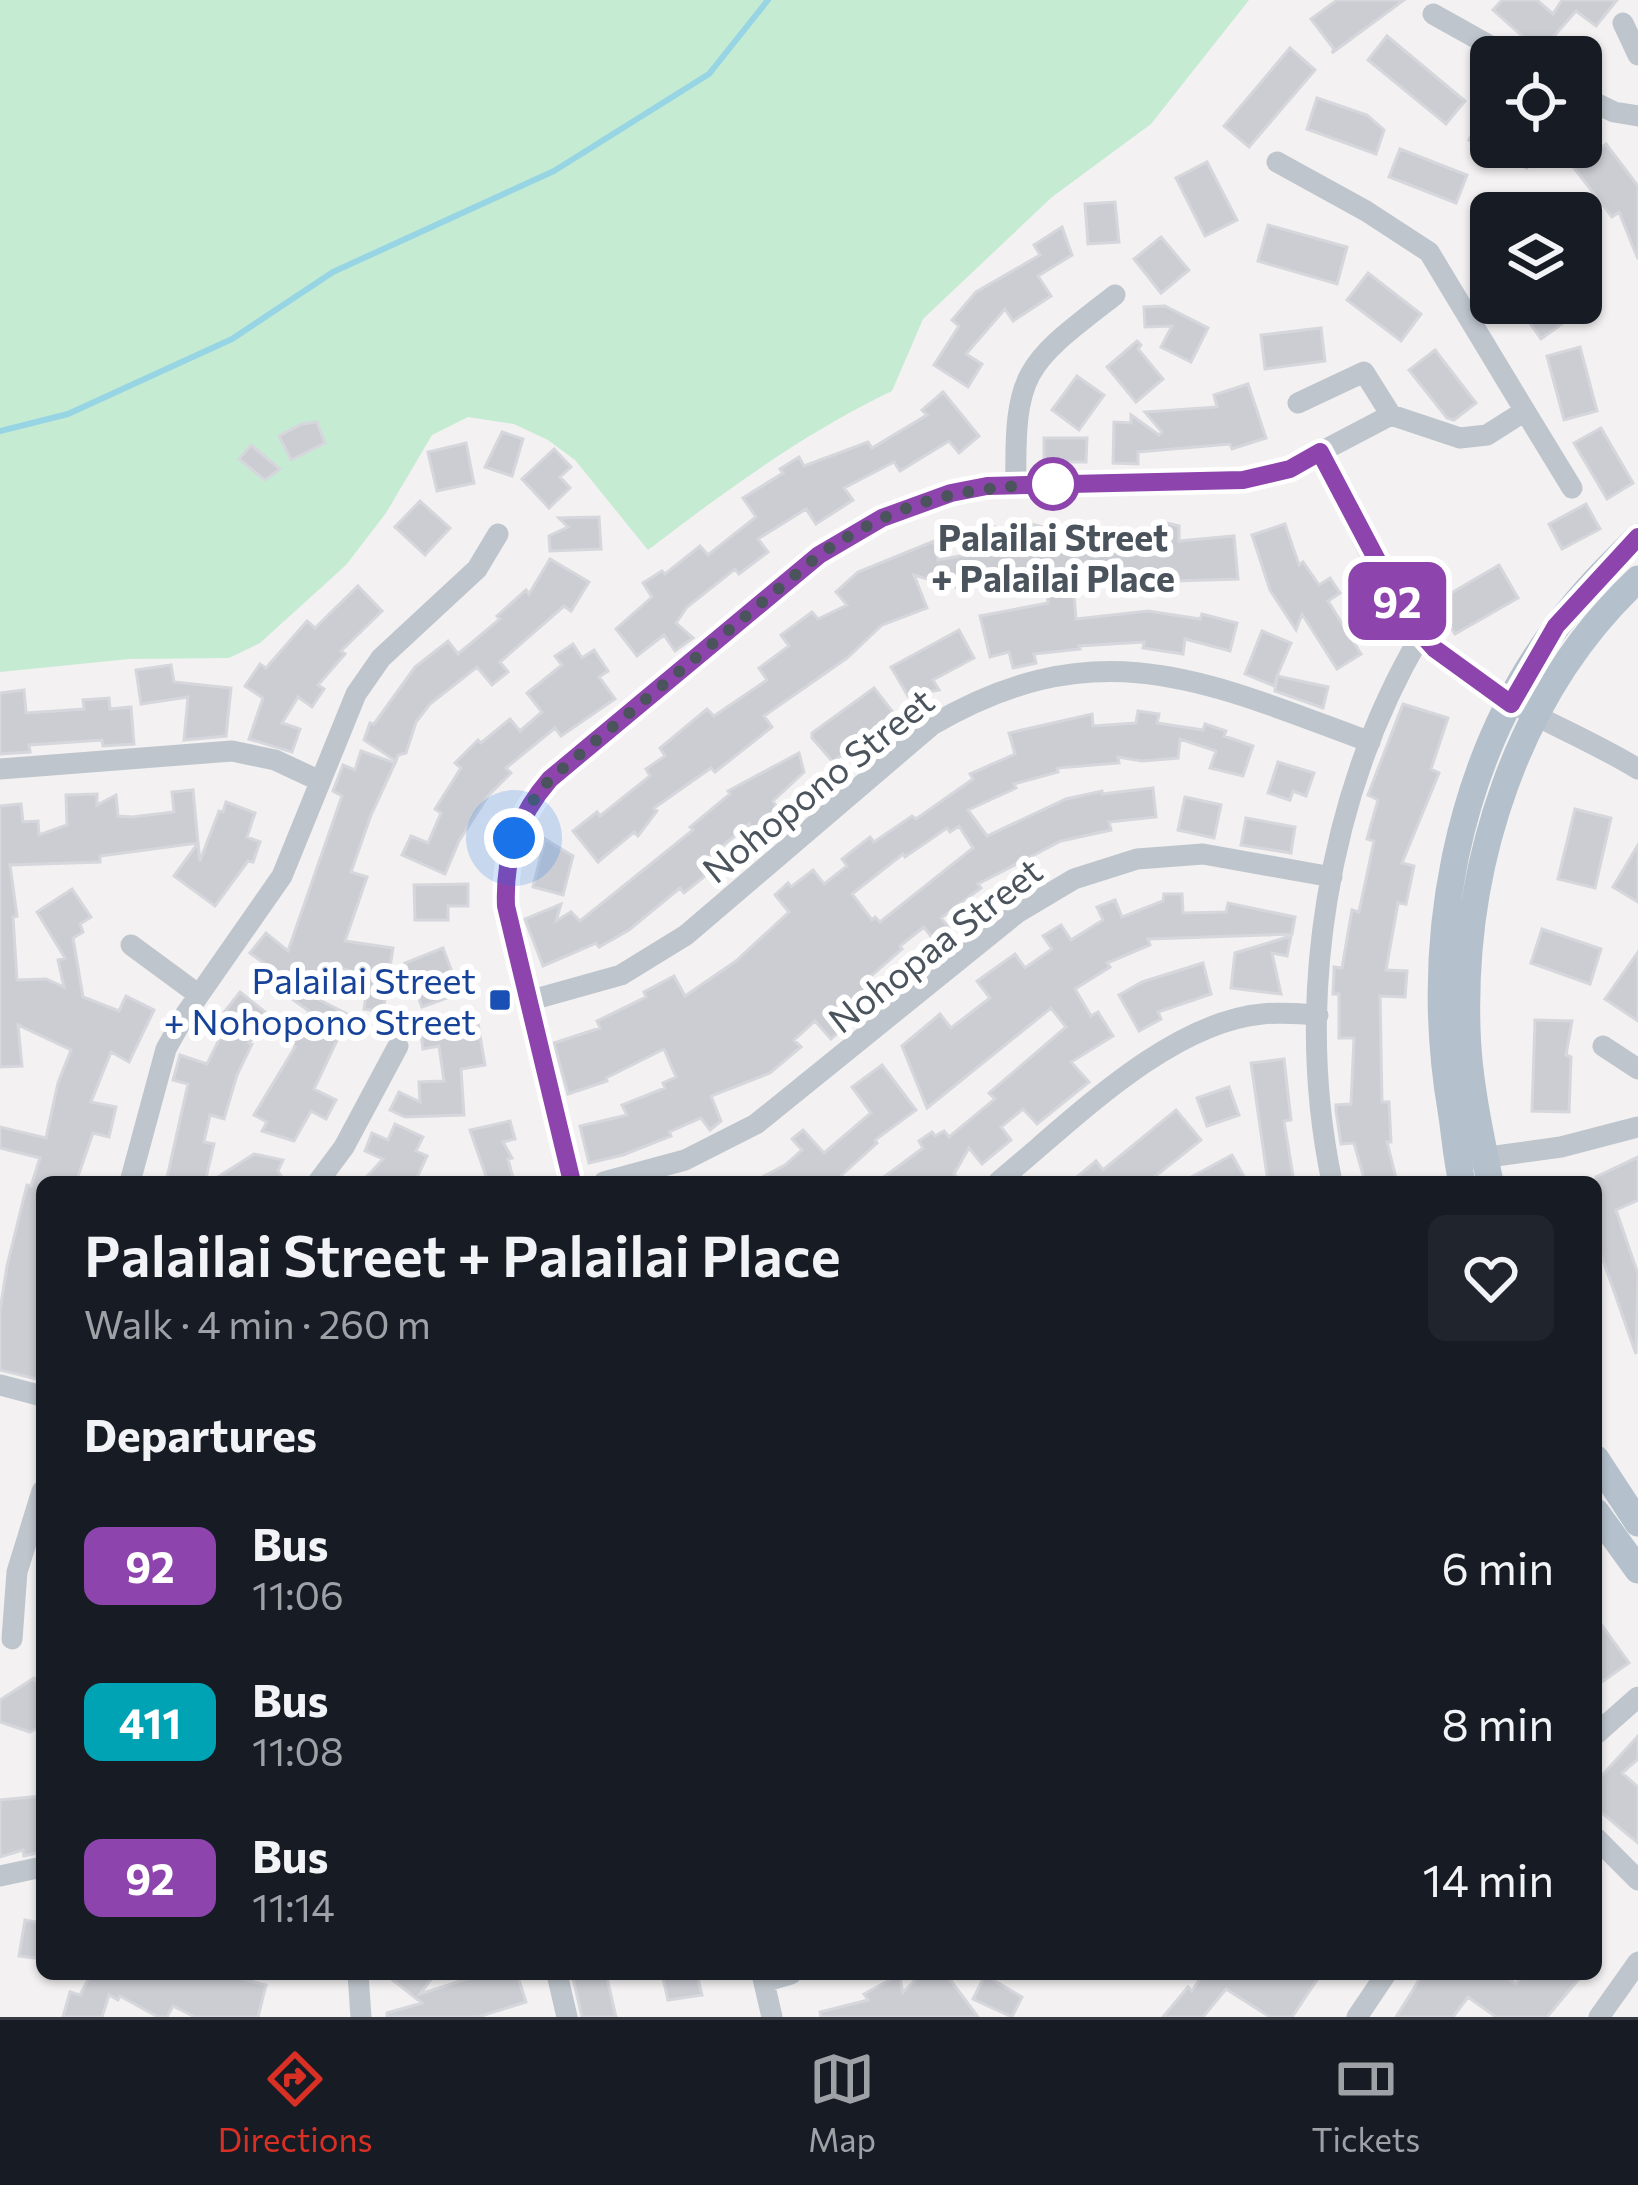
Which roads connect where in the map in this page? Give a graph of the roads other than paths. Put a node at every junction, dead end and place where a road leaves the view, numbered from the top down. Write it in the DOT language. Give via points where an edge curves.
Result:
graph roads {
  1 [pos="1433,14"];
  2 [pos="1623,23"];
  3 [pos="1472,36"];
  4 [pos="1638,55"];
  5 [pos="1602,108"];
  6 [pos="1638,116"];
  7 [pos="1277,162"];
  8 [pos="1115,295"];
  9 [pos="1298,403"];
  10 [pos="1525,411"];
  11 [pos="1391,415"];
  12 [pos="1320,452"];
  13 [pos="1016,485"];
  14 [pos="1572,488"];
  15 [pos="498,535"];
  16 [pos="1638,537"];
  17 [pos="1638,579"];
  18 [pos="1421,635"];
  19 [pos="1522,710"];
  20 [pos="1370,742"];
  21 [pos="0,769"];
  22 [pos="1638,769"];
  23 [pos="320,781"];
  24 [pos="1332,877"];
  25 [pos="131,945"];
  26 [pos="199,995"];
  27 [pos="528,1001"];
  28 [pos="1318,1016"];
  29 [pos="398,1046"];
  30 [pos="1603,1046"];
  31 [pos="1638,1069"];
  32 [pos="1638,1127"];
  33 [pos="1474,1171"];
  34 [pos="132,1176"];
  35 [pos="326,1176"];
  36 [pos="571,1176"];
  37 [pos="626,1176"];
  38 [pos="1005,1176"];
  39 [pos="1331,1176"];
  40 [pos="0,1385"];
  41 [pos="36,1394"];
  42 [pos="1602,1468"];
  43 [pos="36,1511"];
  44 [pos="1602,1520"];
  45 [pos="1638,1523"];
  46 [pos="1638,1570"];
  47 [pos="12,1639"];
  48 [pos="1638,1697"];
  49 [pos="1602,1729"];
  50 [pos="1602,1844"];
  51 [pos="36,1869"];
  52 [pos="0,1876"];
  53 [pos="1638,1880"];
  54 [pos="1638,1962"];
  55 [pos="358,1980"];
  56 [pos="558,1980"];
  57 [pos="763,1980"];
  58 [pos="1382,1980"];
  59 [pos="361,2017"];
  60 [pos="567,2017"];
  61 [pos="772,2017"];
  62 [pos="1357,2017"];
  63 [pos="1599,2017"];
  1 -- 3 [label="street"];
  2 -- 4 [label="street"];
  5 -- 6 [label="street"];
  7 -- 10 [label="street" via="1429,252"];
  8 -- 13 [label="street" via="1031,370 1015,420"];
  9 -- 11 [label="street" via="1364,372"];
  10 -- 11 [label="street" via="1471,439"];
  10 -- 14 [label="street"];
  11 -- 12 [label="street"];
  12 -- 13 [label="street" via="1243,480"];
  12 -- 18 [label="street"];
  13 -- 27 [label="street" via="951,493 850,535 550,779 520,822 506,872"];
  15 -- 23 [label="street" via="477,569 368,675"];
  16 -- 19 [label="main road" via="1556,626"];
  17 -- 19 [label="main road"];
  18 -- 19 [label="street"];
  18 -- 20 [label="street"];
  19 -- 22 [label="street"];
  19 -- 33 [label="main road" via="1480,767 1441,934 1444,1079"];
  20 -- 24 [label="street"];
  20 -- 27 [label="street, Nohopono Street" via="1184,677 1109,670 1035,680 932,725 642,964"];
  21 -- 23 [label="street" via="232,751"];
  23 -- 26 [label="street" via="273,891"];
  24 -- 28 [label="street"];
  24 -- 37 [label="street, Nohopaa Street" via="1203,854 1137,860 1074,879 1017,913 756,1124 685,1160"];
  25 -- 26 [label="street"];
  26 -- 34 [label="street" via="166,1049"];
  27 -- 36 [label="street"];
  28 -- 38 [label="street" via="1264,1013 1181,1040"];
  28 -- 39 [label="street"];
  29 -- 35 [label="street"];
  30 -- 31 [label="street"];
  32 -- 33 [label="street"];
  40 -- 41 [label="street"];
  42 -- 45 [label="main road"];
  43 -- 47 [label="street" via="17,1572"];
  44 -- 46 [label="main road"];
  48 -- 49 [label="street"];
  50 -- 53 [label="street"];
  51 -- 52 [label="street"];
  54 -- 63 [label="street"];
  55 -- 59 [label="street"];
  56 -- 60 [label="street"];
  57 -- 61 [label="street"];
  58 -- 62 [label="street"];
}
